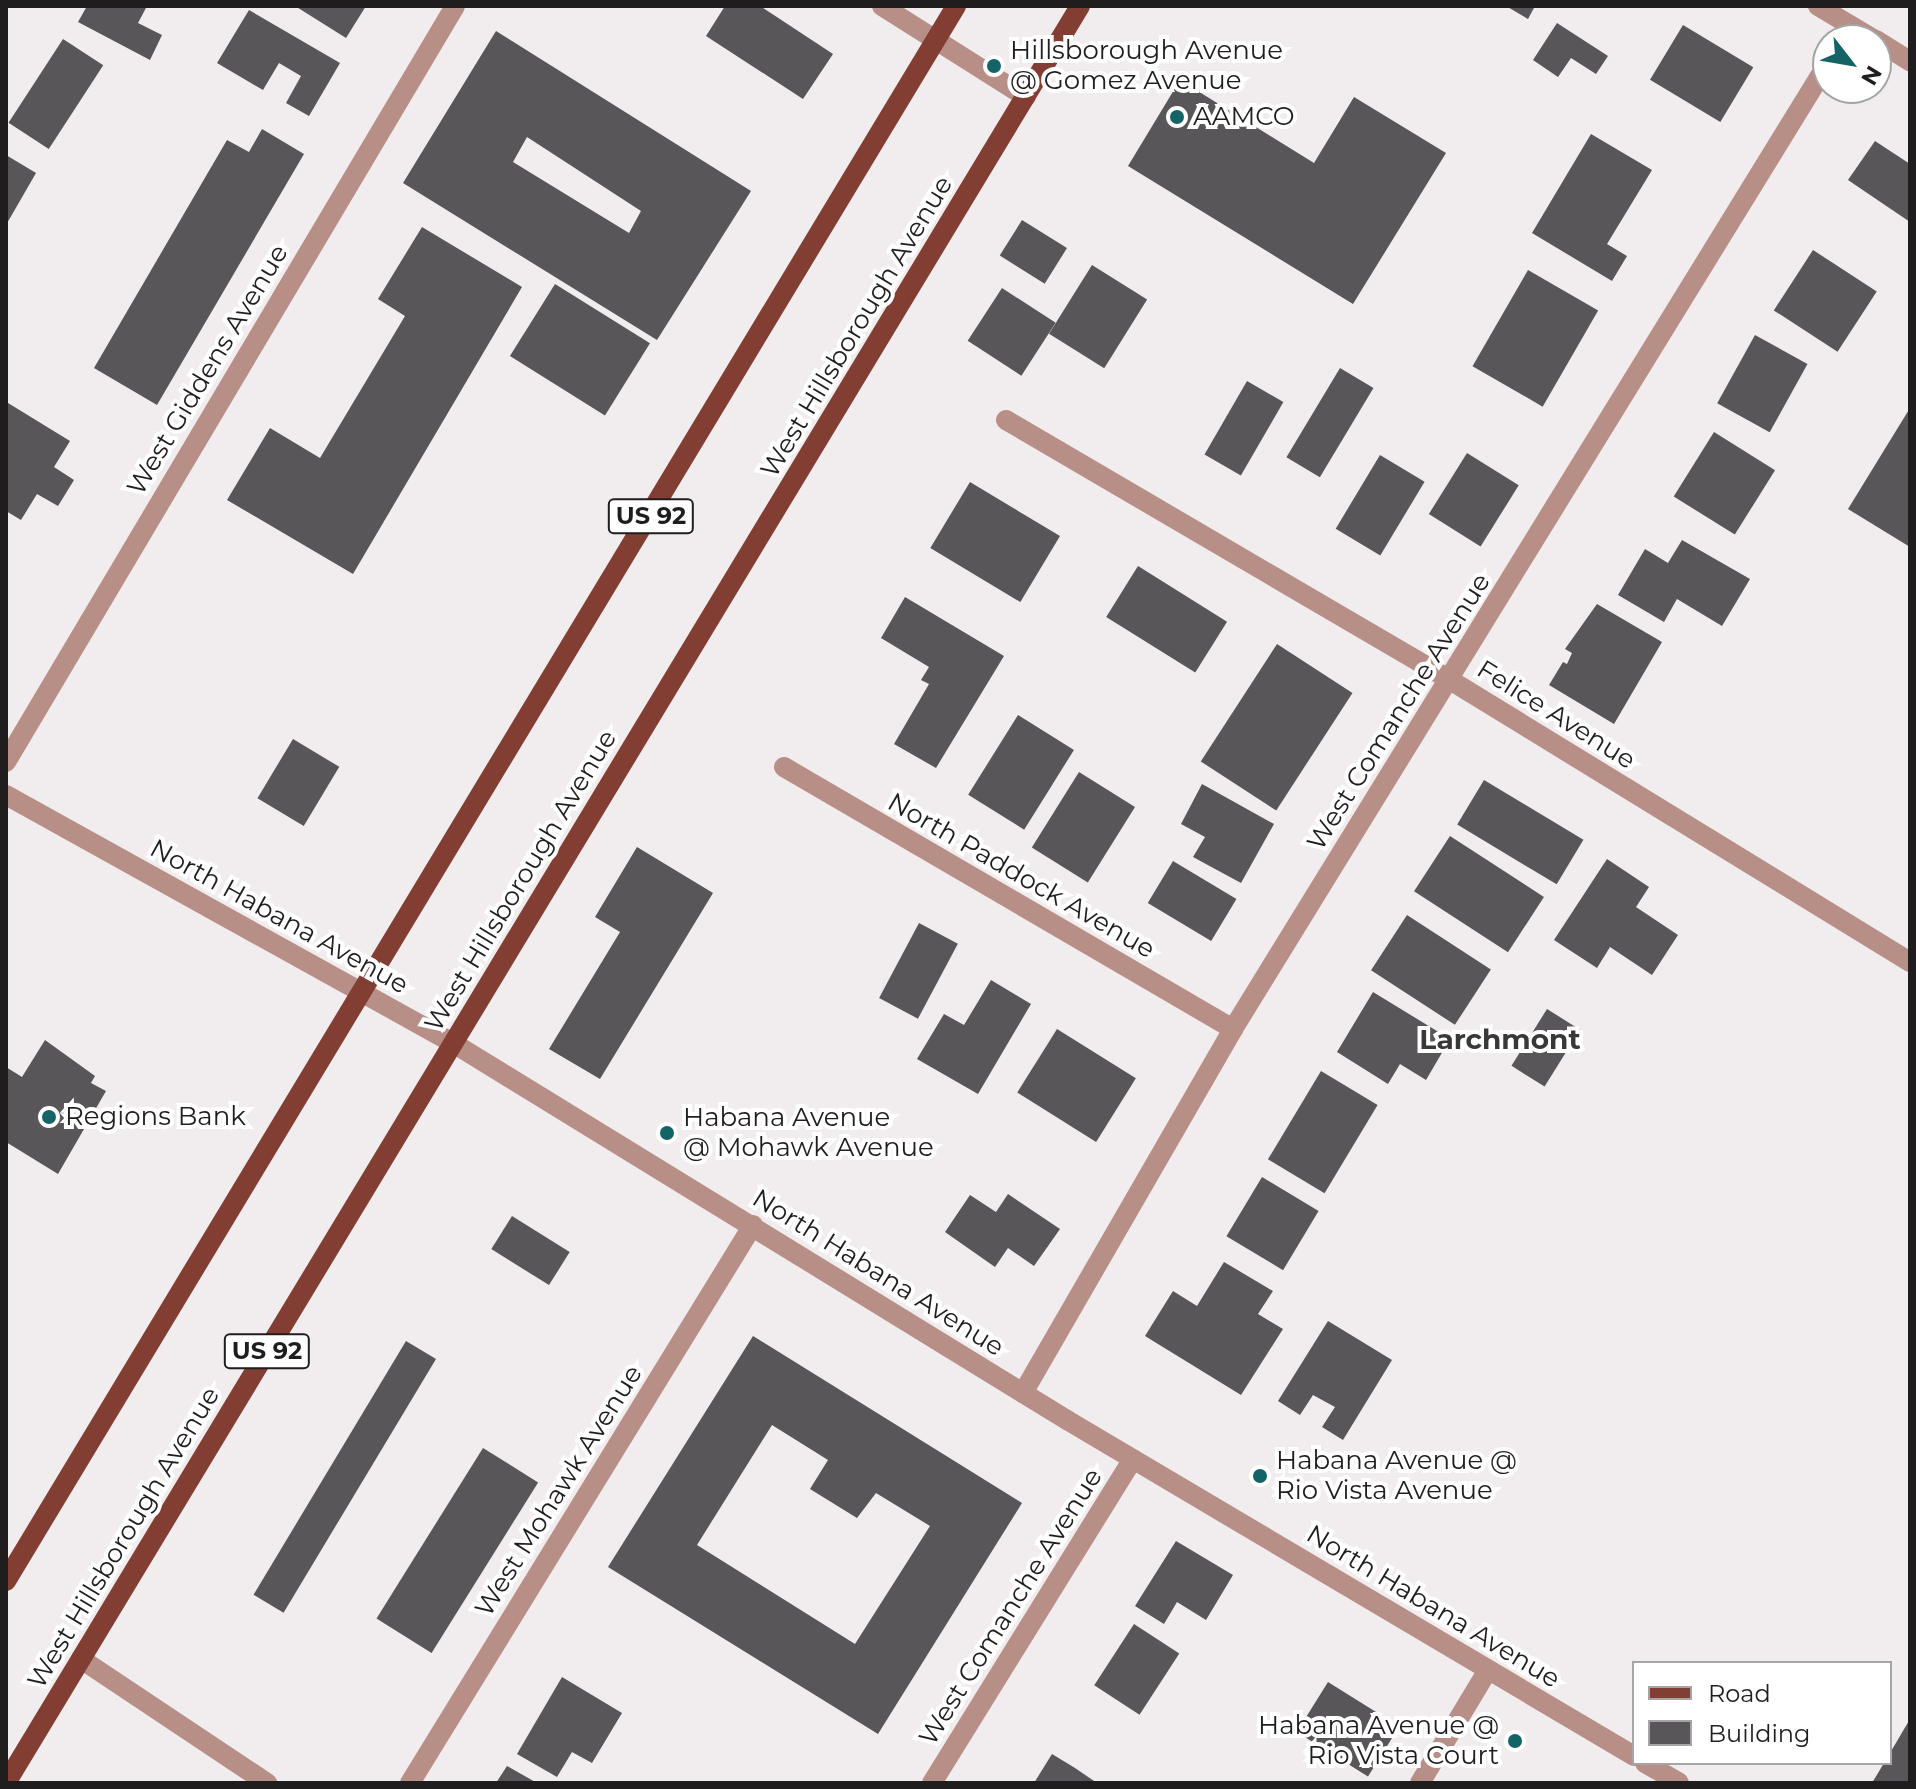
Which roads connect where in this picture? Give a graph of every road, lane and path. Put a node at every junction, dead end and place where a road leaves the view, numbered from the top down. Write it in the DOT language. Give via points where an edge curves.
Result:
graph roads {
  1 [pos="455,6"];
  2 [pos="882,6"];
  3 [pos="956,6"];
  4 [pos="1080,6"];
  5 [pos="1818,6"];
  6 [pos="1837,24"];
  7 [pos="936,39"];
  8 [pos="1892,50"];
  9 [pos="1910,61"];
  10 [pos="1812,89"];
  11 [pos="1026,97"];
  12 [pos="1006,420"];
  13 [pos="1450,680"];
  14 [pos="6,762"];
  15 [pos="784,767"];
  16 [pos="6,795"];
  17 [pos="1910,962"];
  18 [pos="365,993"];
  19 [pos="1233,1029"];
  20 [pos="453,1043"];
  21 [pos="753,1225"];
  22 [pos="1023,1393"];
  23 [pos="1133,1459"];
  24 [pos="6,1581"];
  25 [pos="81,1659"];
  26 [pos="1488,1670"];
  27 [pos="1632,1755"];
  28 [pos="1648,1765"];
  29 [pos="6,1783"];
  30 [pos="267,1783"];
  31 [pos="410,1783"];
  32 [pos="932,1783"];
  33 [pos="1420,1783"];
  34 [pos="1679,1783"];
  1 -- 14 [label="street, West Giddens Avenue"];
  2 -- 7 [label="street"];
  3 -- 7 [label="main road, US 92"];
  4 -- 11 [label="main road, West Hillsborough Avenue / US 92"];
  5 -- 6 [label="street"];
  7 -- 11 [label="street"];
  7 -- 18 [label="main road, US 92"];
  8 -- 9 [label="street"];
  10 -- 13 [label="street, West Comanche Avenue"];
  11 -- 20 [label="main road, West Hillsborough Avenue / US 92"];
  12 -- 13 [label="street, Felice Avenue"];
  13 -- 17 [label="street, Felice Avenue"];
  13 -- 19 [label="street, West Comanche Avenue"];
  15 -- 19 [label="street, North Paddock Avenue"];
  16 -- 18 [label="street, North Habana Avenue"];
  18 -- 20 [label="street, North Habana Avenue"];
  18 -- 24 [label="main road, US 92"];
  19 -- 22 [label="street, West Comanche Avenue"];
  20 -- 21 [label="street, North Habana Avenue"];
  20 -- 25 [label="main road, West Hillsborough Avenue / US 92"];
  21 -- 22 [label="street, North Habana Avenue"];
  21 -- 31 [label="street, West Mohawk Avenue"];
  22 -- 23 [label="street, North Habana Avenue"];
  23 -- 26 [label="street, North Habana Avenue"];
  23 -- 32 [label="street, West Comanche Avenue"];
  25 -- 29 [label="main road, West Hillsborough Avenue / US 92"];
  25 -- 30 [label="street"];
  26 -- 27 [label="street, North Habana Avenue"];
  26 -- 33 [label="street"];
  28 -- 34 [label="street"];
}
